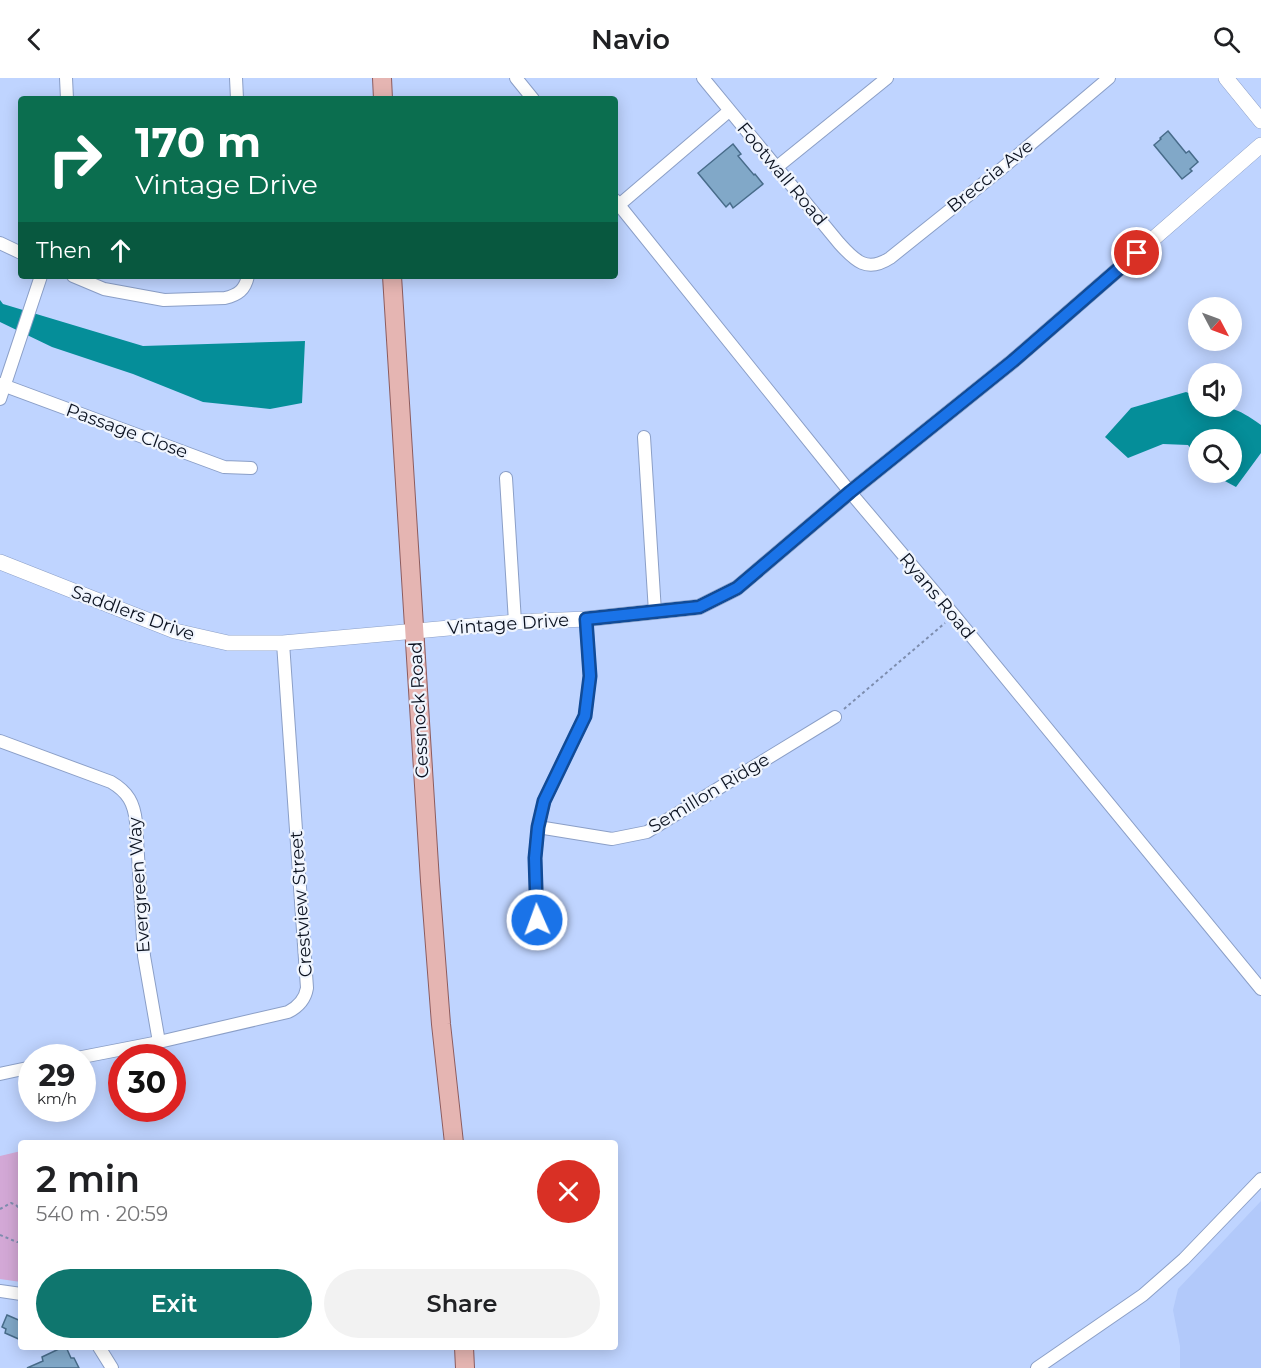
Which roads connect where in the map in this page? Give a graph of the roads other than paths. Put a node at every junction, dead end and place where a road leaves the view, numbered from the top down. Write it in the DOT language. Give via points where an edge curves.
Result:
graph roads {
  1 [pos="66,78"];
  2 [pos="236,78"];
  3 [pos="382,78"];
  4 [pos="516,78"];
  5 [pos="703,78"];
  6 [pos="887,78"];
  7 [pos="1109,78"];
  8 [pos="1226,78"];
  9 [pos="67,96"];
  10 [pos="237,96"];
  11 [pos="383,96"];
  12 [pos="531,96"];
  13 [pos="729,111"];
  14 [pos="1261,121"];
  15 [pos="1261,145"];
  16 [pos="777,167"];
  17 [pos="618,202"];
  18 [pos="618,204"];
  19 [pos="0,243"];
  20 [pos="18,252"];
  21 [pos="867,265"];
  22 [pos="40,279"];
  23 [pos="80,279"];
  24 [pos="247,279"];
  25 [pos="392,279"];
  26 [pos="1,390"];
  27 [pos="644,437"];
  28 [pos="251,468"];
  29 [pos="506,478"];
  30 [pos="850,492"];
  31 [pos="0,562"];
  32 [pos="655,612"];
  33 [pos="586,619"];
  34 [pos="515,622"];
  35 [pos="414,630"];
  36 [pos="283,643"];
  37 [pos="835,717"];
  38 [pos="0,741"];
  39 [pos="538,827"];
  40 [pos="537,920"];
  41 [pos="1261,989"];
  42 [pos="159,1042"];
  43 [pos="96,1054"];
  44 [pos="18,1070"];
  45 [pos="0,1074"];
  46 [pos="454,1140"];
  47 [pos="1261,1179"];
  48 [pos="0,1291"];
  49 [pos="18,1294"];
  50 [pos="101,1350"];
  51 [pos="464,1350"];
  52 [pos="112,1368"];
  53 [pos="465,1368"];
  54 [pos="1037,1368"];
  1 -- 9 [label="street"];
  2 -- 10 [label="street"];
  3 -- 11 [label="main road"];
  4 -- 12 [label="street"];
  5 -- 13 [label="street, Footwall Road"];
  6 -- 16 [label="street"];
  7 -- 21 [label="street, Breccia Ave" via="890,258"];
  8 -- 14 [label="street"];
  13 -- 16 [label="street, Footwall Road"];
  13 -- 17 [label="street"];
  15 -- 30 [label="street, Vintage Drive" via="1013,361"];
  16 -- 21 [label="street, Footwall Road" via="853,258"];
  18 -- 30 [label="street, Ryans Road"];
  19 -- 20 [label="street"];
  22 -- 26 [label="street"];
  23 -- 24 [label="street" via="104,289 164,300 235,296"];
  25 -- 35 [label="main road, Cessnock Road"];
  26 -- 28 [label="street, Passage Close" via="224,467"];
  27 -- 32 [label="street"];
  29 -- 34 [label="street"];
  30 -- 32 [label="street, Vintage Drive" via="737,588 699,607"];
  30 -- 41 [label="street, Ryans Road"];
  31 -- 36 [label="street, Saddlers Drive" via="175,631 228,643"];
  32 -- 33 [label="street, Vintage Drive"];
  33 -- 34 [label="street, Vintage Drive"];
  33 -- 39 [label="street" via="590,676 585,716 544,801"];
  34 -- 35 [label="street, Vintage Drive"];
  35 -- 36 [label="street, Saddlers Drive"];
  35 -- 46 [label="main road, Cessnock Road" via="438,987"];
  36 -- 42 [label="street, Crestview Street" via="306,993 299,1005 288,1012"];
  37 -- 39 [label="street, Semillon Ridge" via="647,831 612,839"];
  38 -- 42 [label="street, Evergreen Way" via="111,782 131,801 136,822 144,956"];
  39 -- 40 [label="street"];
  42 -- 43 [label="street, Crestview Street"];
  44 -- 45 [label="street"];
  47 -- 54 [label="street" via="1184,1259 1148,1290"];
  48 -- 49 [label="street"];
  50 -- 52 [label="street"];
  51 -- 53 [label="main road"];
}
